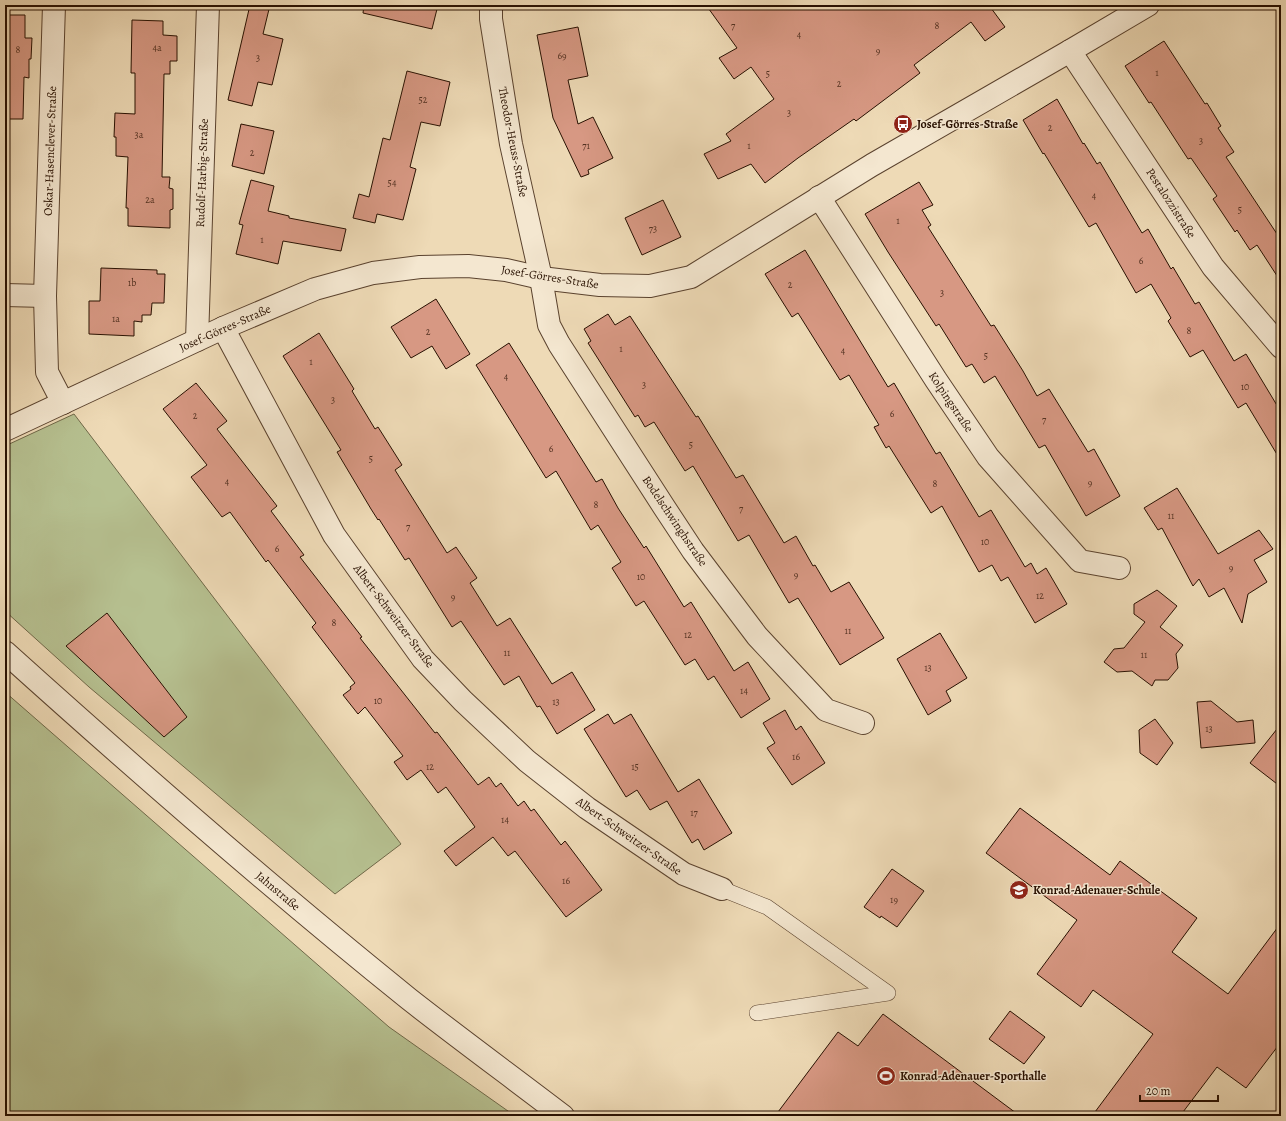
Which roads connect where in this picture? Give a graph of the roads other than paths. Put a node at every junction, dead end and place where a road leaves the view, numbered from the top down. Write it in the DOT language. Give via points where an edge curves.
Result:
graph roads {
  1 [pos="54,5"];
  2 [pos="208,5"];
  3 [pos="491,5"];
  4 [pos="1148,5"];
  5 [pos="1070,51"];
  6 [pos="820,197"];
  7 [pos="541,278"];
  8 [pos="5,295"];
  9 [pos="45,296"];
  10 [pos="223,328"];
  11 [pos="197,340"];
  12 [pos="1281,348"];
  13 [pos="63,403"];
  14 [pos="5,430"];
  15 [pos="1119,568"];
  16 [pos="5,652"];
  17 [pos="863,723"];
  18 [pos="722,889"];
  19 [pos="757,1013"];
  20 [pos="563,1116"];
  1 -- 9 [label="street, Oskar-Hasenclever-Straße"];
  2 -- 11 [label="street, Rudolf-Harbig-Straße"];
  3 -- 7 [label="street, Theodor-Heuss-Straße" via="511,144"];
  4 -- 5 [label="street, Josef-Görres-Straße"];
  5 -- 6 [label="street, Josef-Görres-Straße"];
  5 -- 12 [label="street, Pestalozzistraße" via="1213,267"];
  6 -- 7 [label="street, Josef-Görres-Straße" via="691,277 650,286 600,285"];
  6 -- 15 [label="street, Kolpingstraße" via="988,457 1080,561"];
  7 -- 10 [label="street, Josef-Görres-Straße" via="506,270 468,266 420,267 373,273 315,289"];
  7 -- 17 [label="street, Bodelschwinghstraße" via="549,325 559,344 693,551 757,636 826,710"];
  8 -- 9 [label="street"];
  9 -- 13 [label="street, Oskar-Hasenclever-Straße" via="47,372"];
  10 -- 11 [label="street, Josef-Görres-Straße"];
  10 -- 18 [label="street, Albert-Schweitzer-Straße" via="334,535 423,659 527,761 587,808 684,874"];
  11 -- 13 [label="street, Josef-Görres-Straße"];
  13 -- 14 [label="street, Josef-Görres-Straße"];
  16 -- 20 [label="street, Jahnstraße" via="254,871 416,1004"];
  18 -- 19 [label="lane" via="767,908 888,993"];
}
